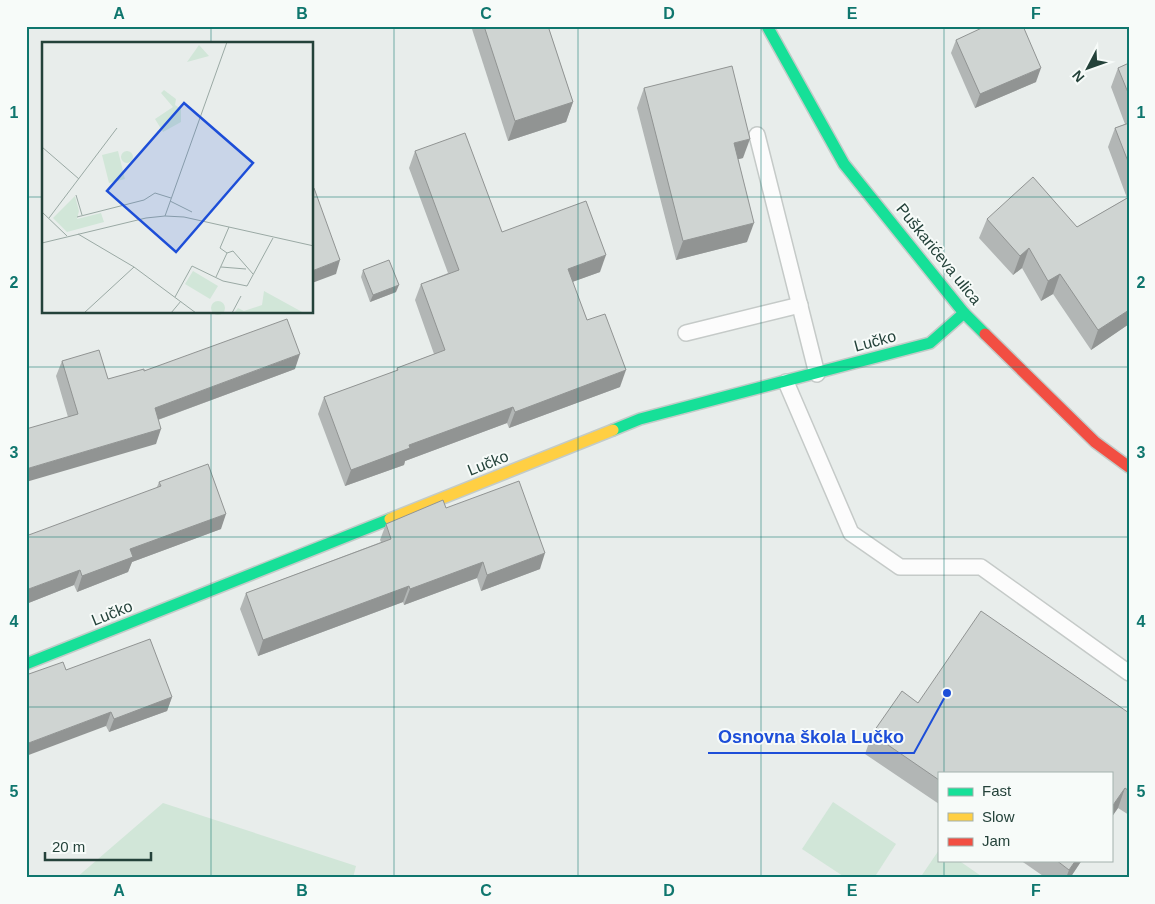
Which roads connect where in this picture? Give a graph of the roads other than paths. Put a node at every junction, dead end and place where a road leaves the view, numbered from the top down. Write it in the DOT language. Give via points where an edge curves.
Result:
graph roads {
  1 [pos="767,26"];
  2 [pos="757,135"];
  3 [pos="800,306"];
  4 [pos="964,313"];
  5 [pos="686,333"];
  6 [pos="816,374"];
  7 [pos="786,382"];
  8 [pos="1129,467"];
  9 [pos="26,664"];
  10 [pos="1129,673"];
  1 -- 4 [label="street, Puškarićeva ulica" via="844,164"];
  2 -- 3 [label="lane"];
  3 -- 5 [label="lane"];
  3 -- 6 [label="lane"];
  4 -- 6 [label="street, Lučko" via="930,343"];
  4 -- 8 [label="street, Puškarićeva ulica" via="1095,442"];
  6 -- 7 [label="street, Lučko"];
  7 -- 9 [label="street, Lučko" via="640,419"];
  7 -- 10 [label="lane" via="851,533 900,567 981,567"];
}
